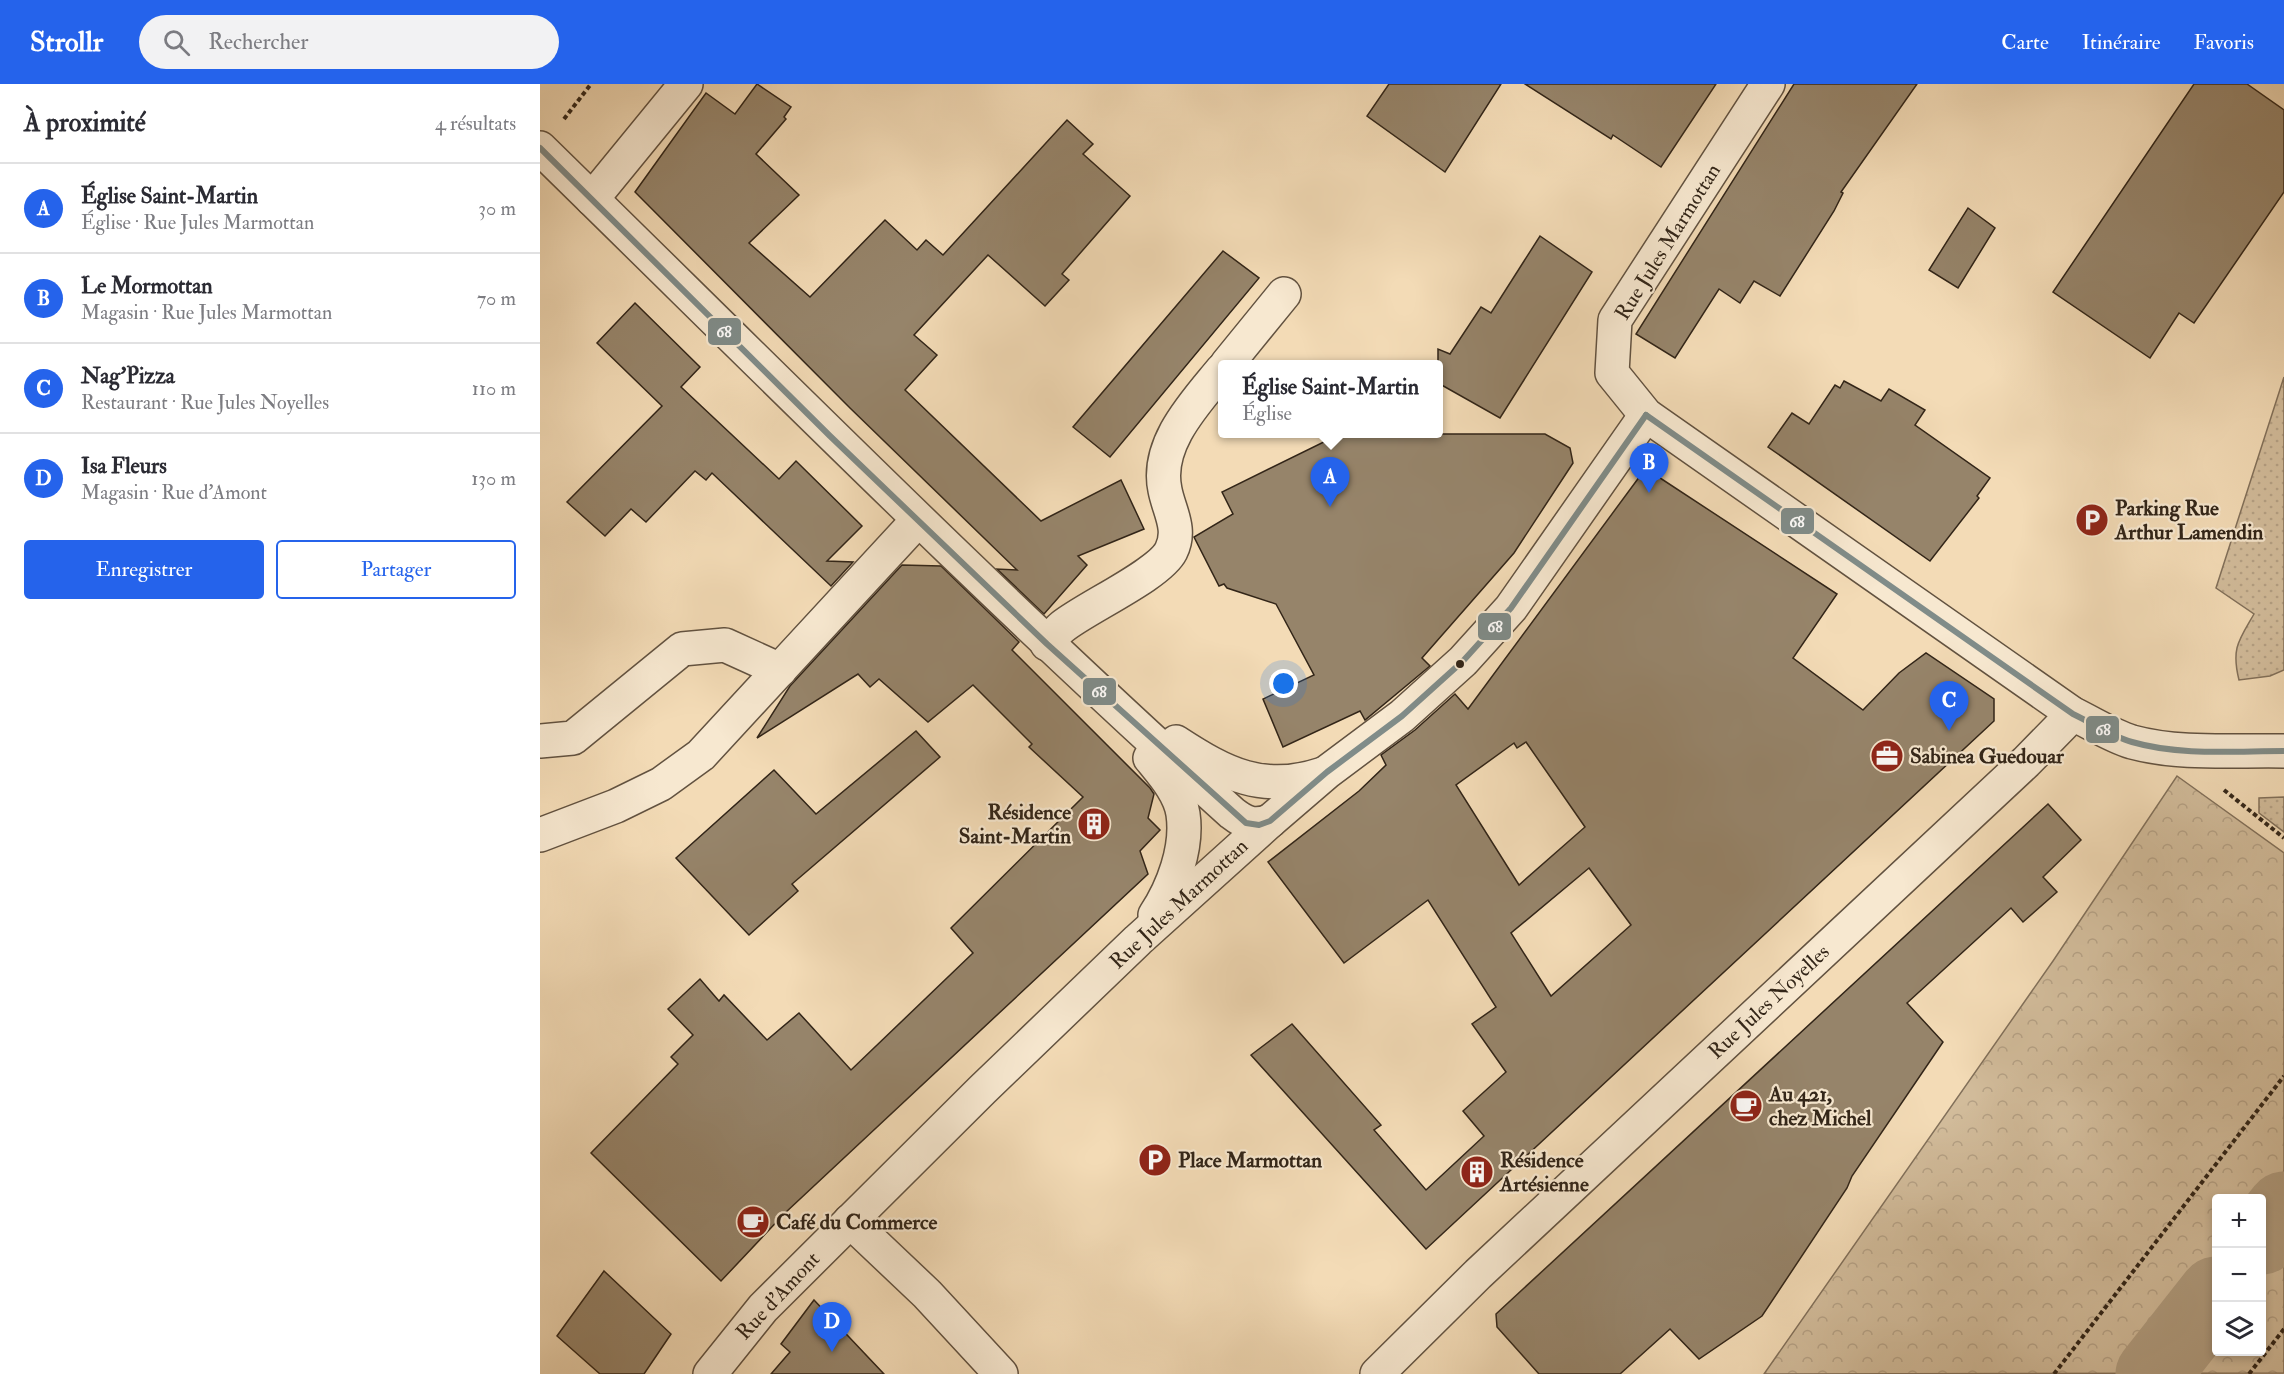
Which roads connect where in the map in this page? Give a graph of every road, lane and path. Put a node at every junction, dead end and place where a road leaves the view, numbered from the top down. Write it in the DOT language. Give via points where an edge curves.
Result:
graph roads {
  1 [pos="686,84"];
  2 [pos="1768,84"];
  3 [pos="540,148"];
  4 [pos="592,200"];
  5 [pos="1284,294"];
  6 [pos="1230,360"];
  7 [pos="1218,375"];
  8 [pos="1646,415"];
  9 [pos="918,520"];
  10 [pos="1047,644"];
  11 [pos="780,670"];
  12 [pos="1103,697"];
  13 [pos="2073,714"];
  14 [pos="540,741"];
  15 [pos="2284,751"];
  16 [pos="1328,772"];
  17 [pos="2220,787"];
  18 [pos="1269,821"];
  19 [pos="540,835"];
  20 [pos="2284,838"];
  21 [pos="1138,940"];
  22 [pos="2284,1076"];
  23 [pos="850,1221"];
  24 [pos="2284,1329"];
  25 [pos="710,1374"];
  26 [pos="1000,1374"];
  27 [pos="1377,1374"];
  28 [pos="2054,1374"];
  29 [pos="2249,1374"];
  1 -- 4 [label="street"];
  2 -- 8 [label="street, Rue Jules Marmottan" via="1615,320 1612,373"];
  3 -- 4 [label="street"];
  4 -- 9 [label="street"];
  5 -- 6 [label="street"];
  7 -- 10 [label="street" via="1185,415 1166,456 1164,488 1176,526 1171,552 1148,573 1062,627"];
  8 -- 13 [label="street"];
  8 -- 16 [label="street, Rue Jules Marmottan" via="1511,608 1463,661"];
  9 -- 10 [label="street"];
  9 -- 11 [label="street"];
  10 -- 12 [label="street"];
  11 -- 14 [label="street" via="725,645 682,650 573,738"];
  11 -- 19 [label="street" via="701,755 661,784"];
  12 -- 16 [label="street" via="1200,758 1256,782 1302,781"];
  12 -- 18 [label="street" via="1246,824"];
  12 -- 21 [label="street" via="1175,792 1184,813 1173,885"];
  13 -- 15 [label="street" via="2129,741 2147,745 2188,750"];
  13 -- 27 [label="street, Rue Jules Noyelles" via="1463,1288"];
  16 -- 18 [label="street, Rue Jules Marmottan"];
  17 -- 20 [label="path"];
  18 -- 21 [label="street, Rue Jules Marmottan"];
  21 -- 23 [label="street, Rue Jules Marmottan"];
  22 -- 28 [label="path"];
  23 -- 25 [label="street, Rue d'Amont" via="763,1308"];
  23 -- 26 [label="street" via="927,1294"];
  24 -- 29 [label="path"];
}
